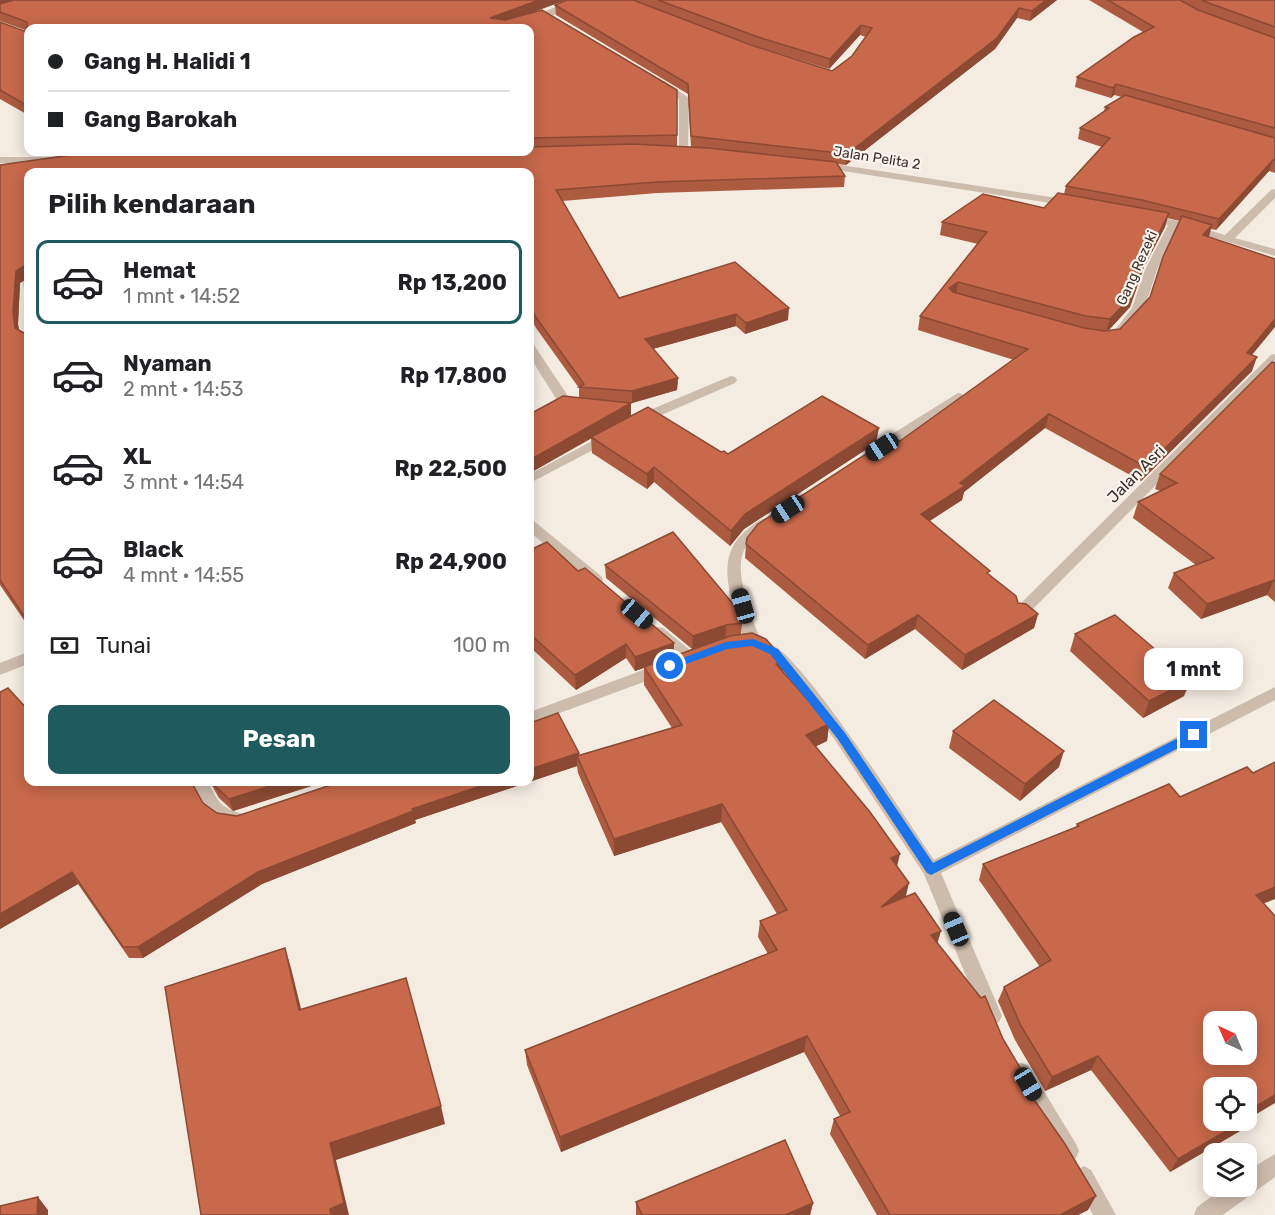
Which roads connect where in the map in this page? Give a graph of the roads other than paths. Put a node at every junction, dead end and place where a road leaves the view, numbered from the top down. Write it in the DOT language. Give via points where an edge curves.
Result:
graph roads {
  1 [pos="579,0"];
  2 [pos="544,15"];
  3 [pos="554,21"];
  4 [pos="511,24"];
  5 [pos="653,78"];
  6 [pos="684,151"];
  7 [pos="0,160"];
  8 [pos="807,164"];
  9 [pos="50,168"];
  10 [pos="1275,192"];
  11 [pos="1080,205"];
  12 [pos="1132,214"];
  13 [pos="1174,223"];
  14 [pos="1228,238"];
  15 [pos="1275,253"];
  16 [pos="1110,338"];
  17 [pos="534,354"];
  18 [pos="1275,358"];
  19 [pos="731,380"];
  20 [pos="958,397"];
  21 [pos="589,406"];
  22 [pos="632,410"];
  23 [pos="654,411"];
  24 [pos="869,456"];
  25 [pos="534,477"];
  26 [pos="780,514"];
  27 [pos="534,528"];
  28 [pos="610,592"];
  29 [pos="1020,612"];
  30 [pos="645,622"];
  31 [pos="708,652"];
  32 [pos="690,659"];
  33 [pos="24,660"];
  34 [pos="0,669"];
  35 [pos="1275,693"];
  36 [pos="534,717"];
  37 [pos="202,786"];
  38 [pos="251,815"];
  39 [pos="931,870"];
  40 [pos="1001,1037"];
  41 [pos="1012,1057"];
  42 [pos="1275,1164"];
  43 [pos="1257,1177"];
  44 [pos="1230,1197"];
  45 [pos="1105,1215"];
  46 [pos="1205,1215"];
  1 -- 2 [label="street"];
  2 -- 3 [label="street"];
  2 -- 4 [label="street"];
  5 -- 6 [label="street" via="684,98"];
  7 -- 9 [label="street" via="55,160"];
  8 -- 11 [label="street, Jalan Pelita 2"];
  10 -- 14 [label="street"];
  12 -- 13 [label="street"];
  13 -- 14 [label="street"];
  13 -- 16 [label="street, Gang Rezeki" via="1138,309"];
  14 -- 15 [label="street"];
  17 -- 21 [label="street" via="565,402"];
  18 -- 29 [label="street, Jalan Asri"];
  19 -- 23 [label="street"];
  20 -- 24 [label="street"];
  22 -- 23 [label="street"];
  23 -- 25 [label="street"];
  26 -- 39 [label="street" via="750,534 736,550 733,571 744,643 774,652 790,669 841,735"];
  27 -- 28 [label="street"];
  30 -- 32 [label="street"];
  31 -- 32 [label="street"];
  32 -- 36 [label="street"];
  33 -- 34 [label="street"];
  35 -- 39 [label="street"];
  37 -- 38 [label="street" via="211,804 228,820"];
  39 -- 40 [label="street"];
  41 -- 45 [label="street"];
  42 -- 43 [label="street"];
  44 -- 46 [label="street"];
}
